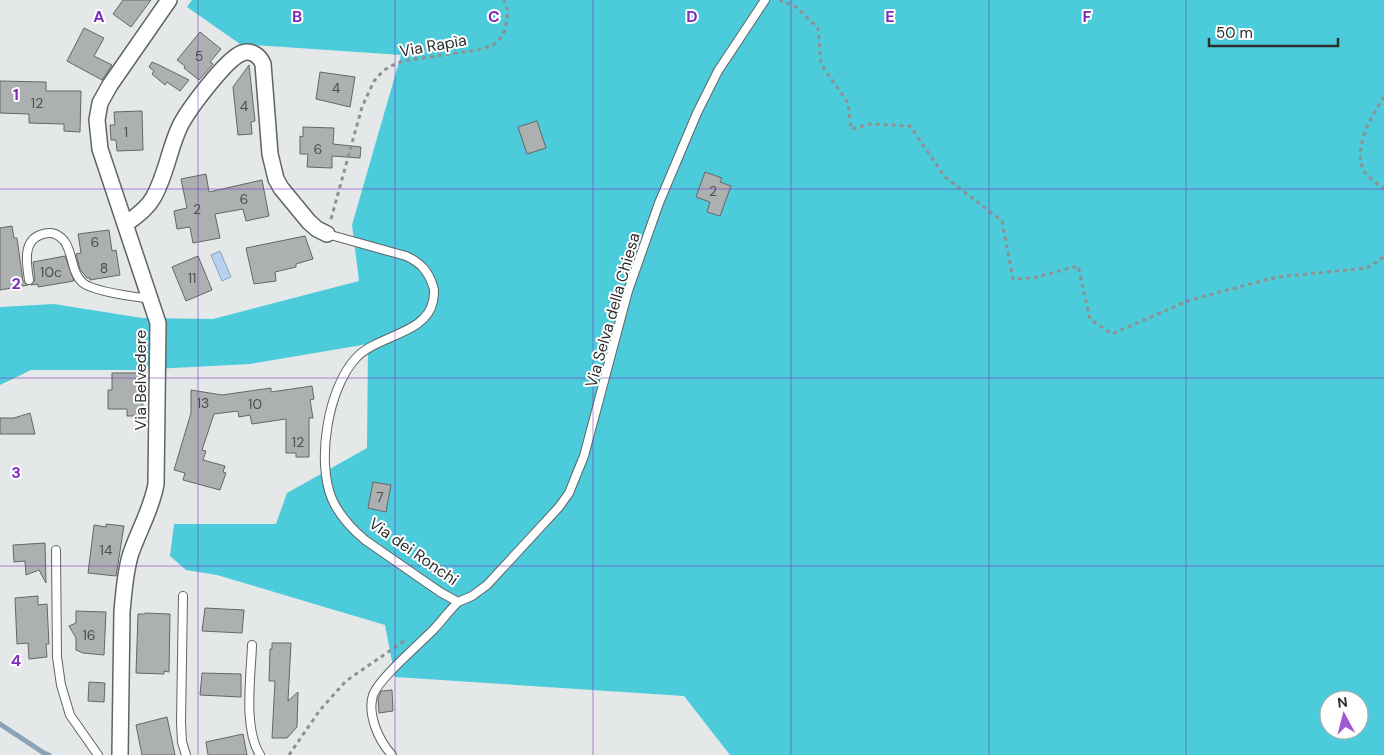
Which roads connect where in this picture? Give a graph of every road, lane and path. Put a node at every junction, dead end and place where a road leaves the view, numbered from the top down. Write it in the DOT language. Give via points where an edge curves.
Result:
graph roads {
  1 [pos="169,0"];
  2 [pos="504,0"];
  3 [pos="765,0"];
  4 [pos="780,0"];
  5 [pos="1384,97"];
  6 [pos="1384,189"];
  7 [pos="126,224"];
  8 [pos="327,234"];
  9 [pos="1384,257"];
  10 [pos="29,280"];
  11 [pos="151,299"];
  12 [pos="56,550"];
  13 [pos="183,596"];
  14 [pos="458,602"];
  15 [pos="408,639"];
  16 [pos="252,645"];
  17 [pos="98,755"];
  18 [pos="120,755"];
  19 [pos="186,755"];
  20 [pos="260,755"];
  21 [pos="289,755"];
  22 [pos="392,755"];
  1 -- 7 [label="street, Via Belvedere" via="100,103 97,120 100,149"];
  2 -- 8 [label="path, Via Rapìa" via="508,12 505,30 492,46 403,61 383,71 374,81 362,107"];
  3 -- 14 [label="lane, Via Selva della Chiesa" via="718,71 659,203 628,291 586,448 569,494 487,585"];
  4 -- 9 [label="path" via="795,6 818,28 821,64 848,103 851,129 871,124 910,126 945,177 1002,221 1013,279 1033,278 1078,266 1090,319 1112,334 1190,300 1277,277 1367,268"];
  5 -- 6 [label="path" via="1370,118 1360,153 1364,171"];
  7 -- 8 [label="street, Via dei Ronchi" via="152,200 181,125 199,98 231,60 251,52 258,55 263,64 270,154 276,179 309,222"];
  7 -- 11 [label="street, Via Belvedere"];
  8 -- 14 [label="lane, Via dei Ronchi" via="417,261 427,271 434,290 433,303 426,317 358,355 344,374 326,440 327,482 332,499 342,516 365,540"];
  10 -- 11 [label="lane" via="27,254 31,243 37,236 51,233 60,236 67,244 76,273 83,283"];
  11 -- 18 [label="street, Via Belvedere" via="159,330 157,468 154,495 130,556 124,590"];
  12 -- 17 [label="lane" via="60,685 70,715"];
  13 -- 19 [label="lane" via="181,722"];
  14 -- 22 [label="lane, Via dei Ronchi" via="383,680 374,694 374,724"];
  15 -- 21 [label="path" via="346,680 320,710"];
  16 -- 20 [label="lane" via="250,715 252,736"];
}
